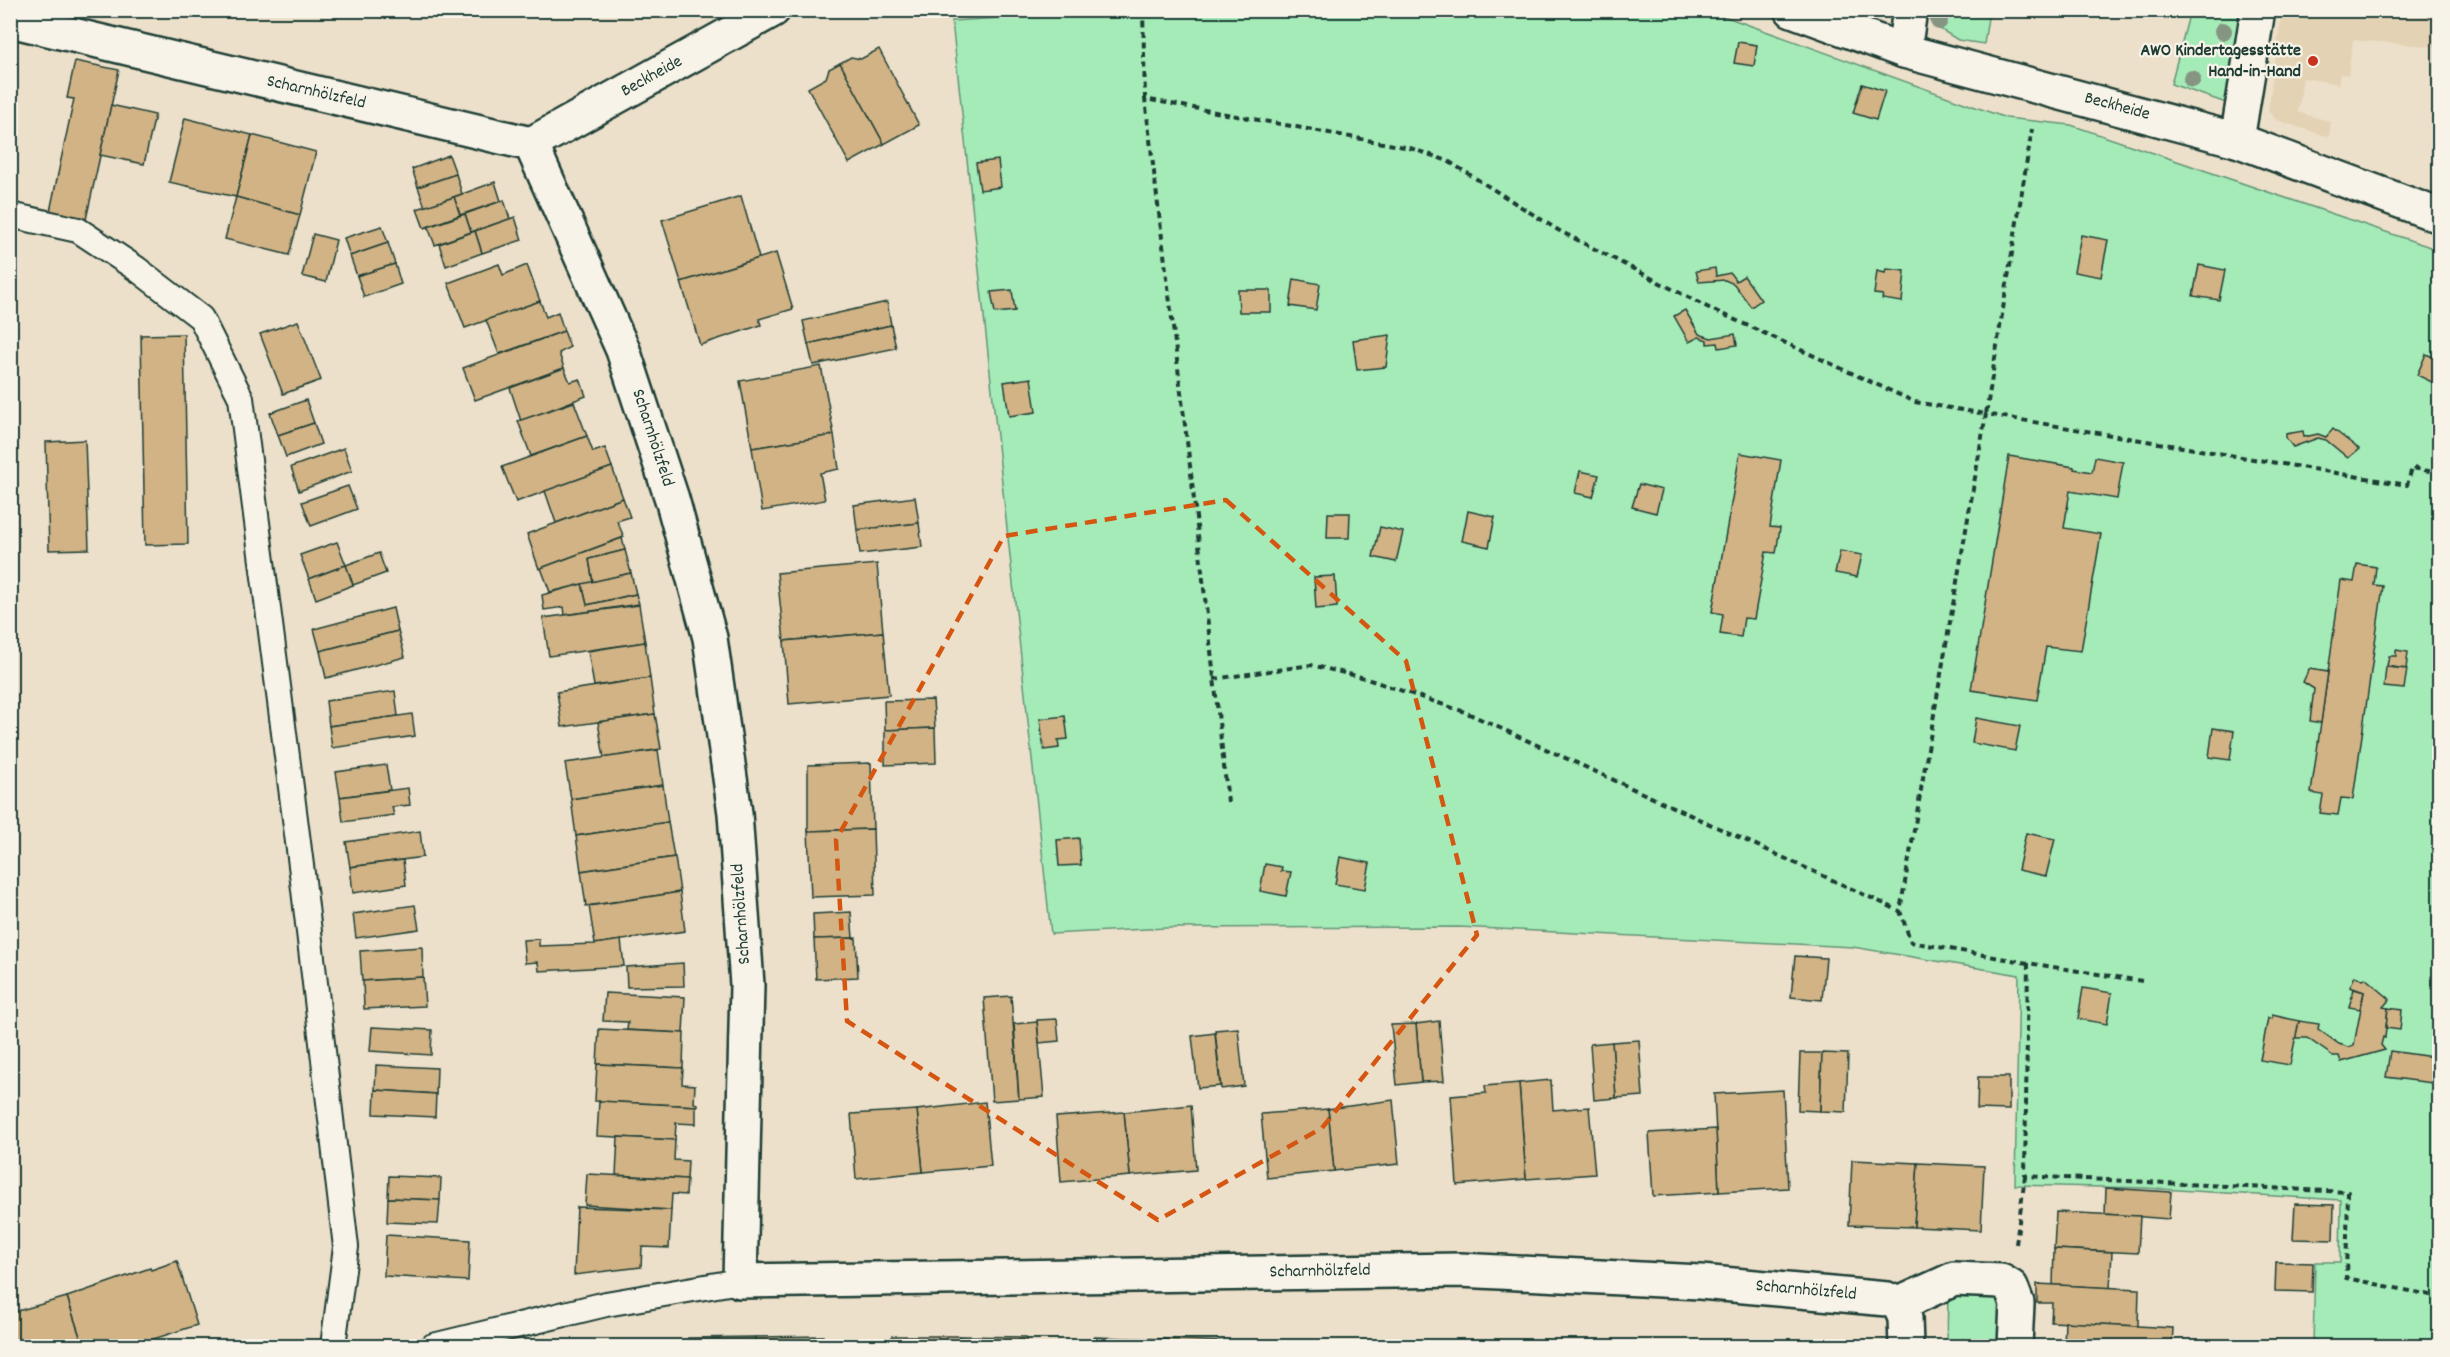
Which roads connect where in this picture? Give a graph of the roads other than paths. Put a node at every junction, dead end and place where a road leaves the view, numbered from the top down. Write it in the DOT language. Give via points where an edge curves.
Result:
graph roads {
  1 [pos="1791,10"];
  2 [pos="1910,10"];
  3 [pos="2258,10"];
  4 [pos="773,11"];
  5 [pos="10,20"];
  6 [pos="1904,51"];
  7 [pos="2237,140"];
  8 [pos="531,144"];
  9 [pos="10,215"];
  10 [pos="2439,216"];
  11 [pos="740,1281"];
  12 [pos="1899,1304"];
  13 [pos="333,1347"];
  14 [pos="433,1347"];
  15 [pos="1906,1347"];
  16 [pos="2015,1347"];
  1 -- 6 [label="street, Beckheide"];
  2 -- 6 [label="street"];
  3 -- 7 [label="street"];
  4 -- 8 [label="street, Beckheide"];
  5 -- 8 [label="street, Scharnhölzfeld"];
  6 -- 7 [label="street, Beckheide"];
  7 -- 10 [label="street, Beckheide"];
  8 -- 11 [label="street, Scharnhölzfeld" via="623,350 672,499 710,638 735,813 747,985"];
  9 -- 13 [label="lane" via="78,230 201,318 241,398 346,1247"];
  11 -- 12 [label="street, Scharnhölzfeld" via="1460,1270 1712,1283 1887,1299"];
  11 -- 14 [label="lane, Scharnhölzfeld" via="606,1304"];
  12 -- 15 [label="street" via="1905,1318"];
  12 -- 16 [label="street" via="1954,1279 2001,1281 2011,1287 2017,1303"];
}
